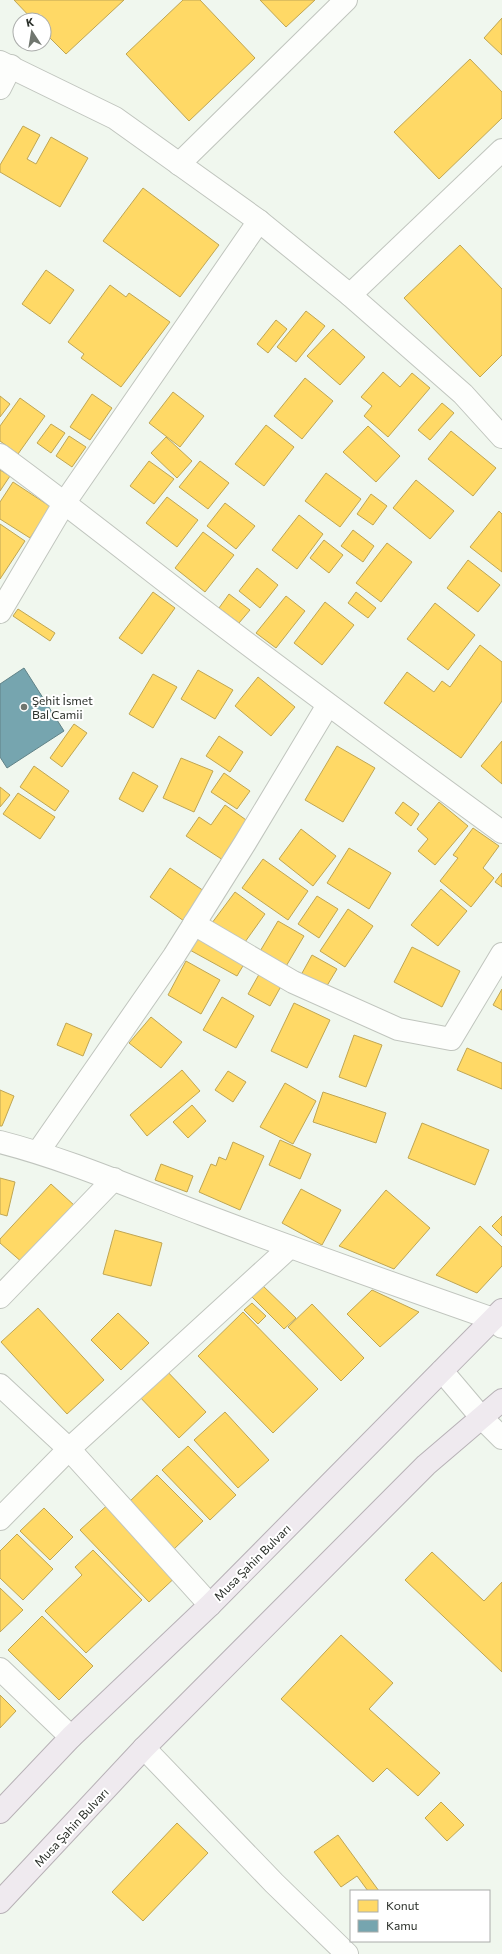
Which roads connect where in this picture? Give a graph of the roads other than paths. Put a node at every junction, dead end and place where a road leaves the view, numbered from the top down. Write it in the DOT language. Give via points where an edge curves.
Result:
graph roads {
  1 [pos="346,0"];
  2 [pos="6,64"];
  3 [pos="0,88"];
  4 [pos="502,150"];
  5 [pos="180,164"];
  6 [pos="259,221"];
  7 [pos="350,295"];
  8 [pos="502,437"];
  9 [pos="0,455"];
  10 [pos="65,502"];
  11 [pos="0,612"];
  12 [pos="328,705"];
  13 [pos="502,832"];
  14 [pos="194,924"];
  15 [pos="502,954"];
  16 [pos="0,1142"];
  17 [pos="38,1152"];
  18 [pos="114,1179"];
  19 [pos="290,1248"];
  20 [pos="0,1297"];
  21 [pos="499,1318"];
  22 [pos="442,1371"];
  23 [pos="0,1385"];
  24 [pos="502,1400"];
  25 [pos="481,1417"];
  26 [pos="502,1438"];
  27 [pos="69,1449"];
  28 [pos="0,1519"];
  29 [pos="210,1604"];
  30 [pos="0,1669"];
  31 [pos="71,1737"];
  32 [pos="144,1748"];
  33 [pos="0,1812"];
  34 [pos="0,1902"];
  35 [pos="0,1914"];
  36 [pos="346,1954"];
  1 -- 5 [label="street"];
  2 -- 3 [label="street"];
  2 -- 5 [label="street" via="115,118"];
  4 -- 7 [label="street"];
  5 -- 6 [label="street"];
  6 -- 7 [label="street"];
  6 -- 10 [label="street"];
  7 -- 8 [label="street" via="464,394"];
  9 -- 10 [label="street"];
  10 -- 11 [label="street"];
  10 -- 12 [label="street"];
  12 -- 13 [label="street"];
  12 -- 14 [label="street"];
  14 -- 15 [label="street" via="293,982 398,1029 451,1039"];
  14 -- 17 [label="street"];
  16 -- 17 [label="street"];
  17 -- 18 [label="street"];
  18 -- 19 [label="street"];
  18 -- 20 [label="street"];
  19 -- 21 [label="street"];
  19 -- 27 [label="street"];
  21 -- 22 [label="main road, Musa Şahin Bulvarı"];
  22 -- 25 [label="street"];
  22 -- 29 [label="main road, Musa Şahin Bulvarı"];
  23 -- 27 [label="street"];
  24 -- 25 [label="main road, Musa Şahin Bulvarı"];
  25 -- 26 [label="street"];
  25 -- 32 [label="main road, Musa Şahin Bulvarı" via="426,1466"];
  27 -- 28 [label="street"];
  27 -- 29 [label="street"];
  29 -- 31 [label="main road, Musa Şahin Bulvarı"];
  30 -- 31 [label="street"];
  31 -- 33 [label="main road, Musa Şahin Bulvarı"];
  32 -- 34 [label="main road, Musa Şahin Bulvarı"];
  32 -- 35 [label="main road" via="85,1826"];
  32 -- 36 [label="street"];
}
